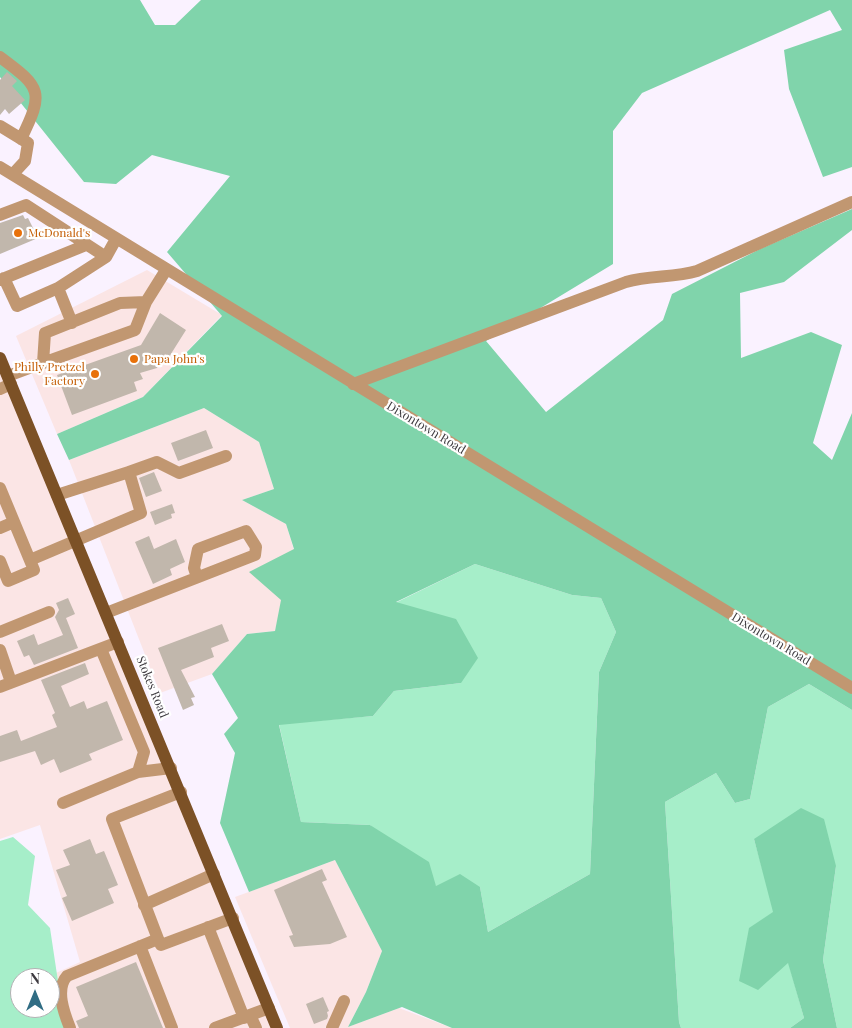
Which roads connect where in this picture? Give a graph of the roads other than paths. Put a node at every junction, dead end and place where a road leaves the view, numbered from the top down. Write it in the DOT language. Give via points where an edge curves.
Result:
graph roads {
  1 [pos="0,57"];
  2 [pos="0,126"];
  3 [pos="21,138"];
  4 [pos="0,167"];
  5 [pos="13,174"];
  6 [pos="852,202"];
  7 [pos="0,216"];
  8 [pos="116,239"];
  9 [pos="86,245"];
  10 [pos="106,257"];
  11 [pos="166,270"];
  12 [pos="2,279"];
  13 [pos="58,288"];
  14 [pos="146,302"];
  15 [pos="72,322"];
  16 [pos="0,358"];
  17 [pos="43,363"];
  18 [pos="6,383"];
  19 [pos="353,384"];
  20 [pos="226,456"];
  21 [pos="129,472"];
  22 [pos="0,488"];
  23 [pos="58,495"];
  24 [pos="14,522"];
  25 [pos="0,528"];
  26 [pos="76,541"];
  27 [pos="30,560"];
  28 [pos="0,561"];
  29 [pos="197,577"];
  30 [pos="49,612"];
  31 [pos="106,613"];
  32 [pos="0,632"];
  33 [pos="118,642"];
  34 [pos="101,649"];
  35 [pos="0,650"];
  36 [pos="6,684"];
  37 [pos="136,686"];
  38 [pos="852,688"];
  39 [pos="119,692"];
  40 [pos="163,750"];
  41 [pos="144,752"];
  42 [pos="171,768"];
  43 [pos="138,772"];
  44 [pos="181,792"];
  45 [pos="62,803"];
  46 [pos="214,874"];
  47 [pos="144,905"];
  48 [pos="232,918"];
  49 [pos="208,927"];
  50 [pos="158,939"];
  51 [pos="140,946"];
  52 [pos="344,1001"];
  53 [pos="269,1008"];
  54 [pos="247,1016"];
  55 [pos="70,1028"];
  56 [pos="172,1028"];
  57 [pos="215,1028"];
  58 [pos="256,1028"];
  59 [pos="277,1028"];
  60 [pos="332,1028"];
  1 -- 3 [label="street" via="35,90 36,110"];
  2 -- 3 [label="street"];
  3 -- 5 [label="street" via="28,143 26,161"];
  4 -- 5 [label="street, Dixontown Road"];
  5 -- 8 [label="street, Dixontown Road"];
  6 -- 19 [label="street" via="697,271 626,282"];
  7 -- 9 [label="street" via="26,205"];
  8 -- 10 [label="street"];
  8 -- 11 [label="street, Dixontown Road"];
  9 -- 10 [label="street"];
  9 -- 12 [label="street"];
  10 -- 13 [label="street"];
  11 -- 14 [label="street"];
  11 -- 19 [label="street, Dixontown Road"];
  12 -- 13 [label="street" via="17,306"];
  13 -- 15 [label="street"];
  14 -- 15 [label="street" via="120,303"];
  14 -- 17 [label="street" via="135,330"];
  15 -- 17 [label="street" via="46,333"];
  16 -- 18 [label="main road, Stokes Road"];
  17 -- 18 [label="street"];
  18 -- 23 [label="main road, Stokes Road"];
  19 -- 38 [label="street, Dixontown Road"];
  20 -- 21 [label="street" via="179,473 157,462"];
  21 -- 23 [label="street"];
  21 -- 26 [label="street" via="141,513"];
  22 -- 24 [label="street"];
  23 -- 26 [label="main road, Stokes Road"];
  24 -- 25 [label="street"];
  24 -- 27 [label="street"];
  26 -- 27 [label="street"];
  26 -- 31 [label="main road, Stokes Road"];
  27 -- 28 [label="street" via="34,570 8,581"];
  29 -- 29 [label="street" via="255,555 256,547 246,531 198,549 194,568"];
  29 -- 31 [label="street"];
  30 -- 32 [label="street"];
  31 -- 33 [label="main road, Stokes Road"];
  33 -- 34 [label="street"];
  33 -- 37 [label="main road, Stokes Road"];
  34 -- 36 [label="street"];
  34 -- 39 [label="street"];
  35 -- 36 [label="street"];
  37 -- 39 [label="street"];
  37 -- 40 [label="main road, Stokes Road"];
  39 -- 41 [label="street"];
  40 -- 41 [label="street"];
  40 -- 42 [label="main road, Stokes Road"];
  41 -- 43 [label="street"];
  42 -- 43 [label="street"];
  42 -- 44 [label="main road, Stokes Road"];
  43 -- 45 [label="street"];
  44 -- 46 [label="main road, Stokes Road"];
  44 -- 47 [label="street" via="112,819"];
  46 -- 47 [label="street"];
  46 -- 48 [label="main road, Stokes Road"];
  47 -- 50 [label="street"];
  48 -- 49 [label="street"];
  48 -- 53 [label="main road, Stokes Road"];
  49 -- 50 [label="street" via="161,945"];
  49 -- 54 [label="street"];
  50 -- 51 [label="street"];
  51 -- 55 [label="street" via="66,976 61,990"];
  51 -- 56 [label="street"];
  52 -- 60 [label="street"];
  53 -- 54 [label="street"];
  53 -- 59 [label="main road, Stokes Road"];
  54 -- 57 [label="street"];
  54 -- 58 [label="street"];
}
